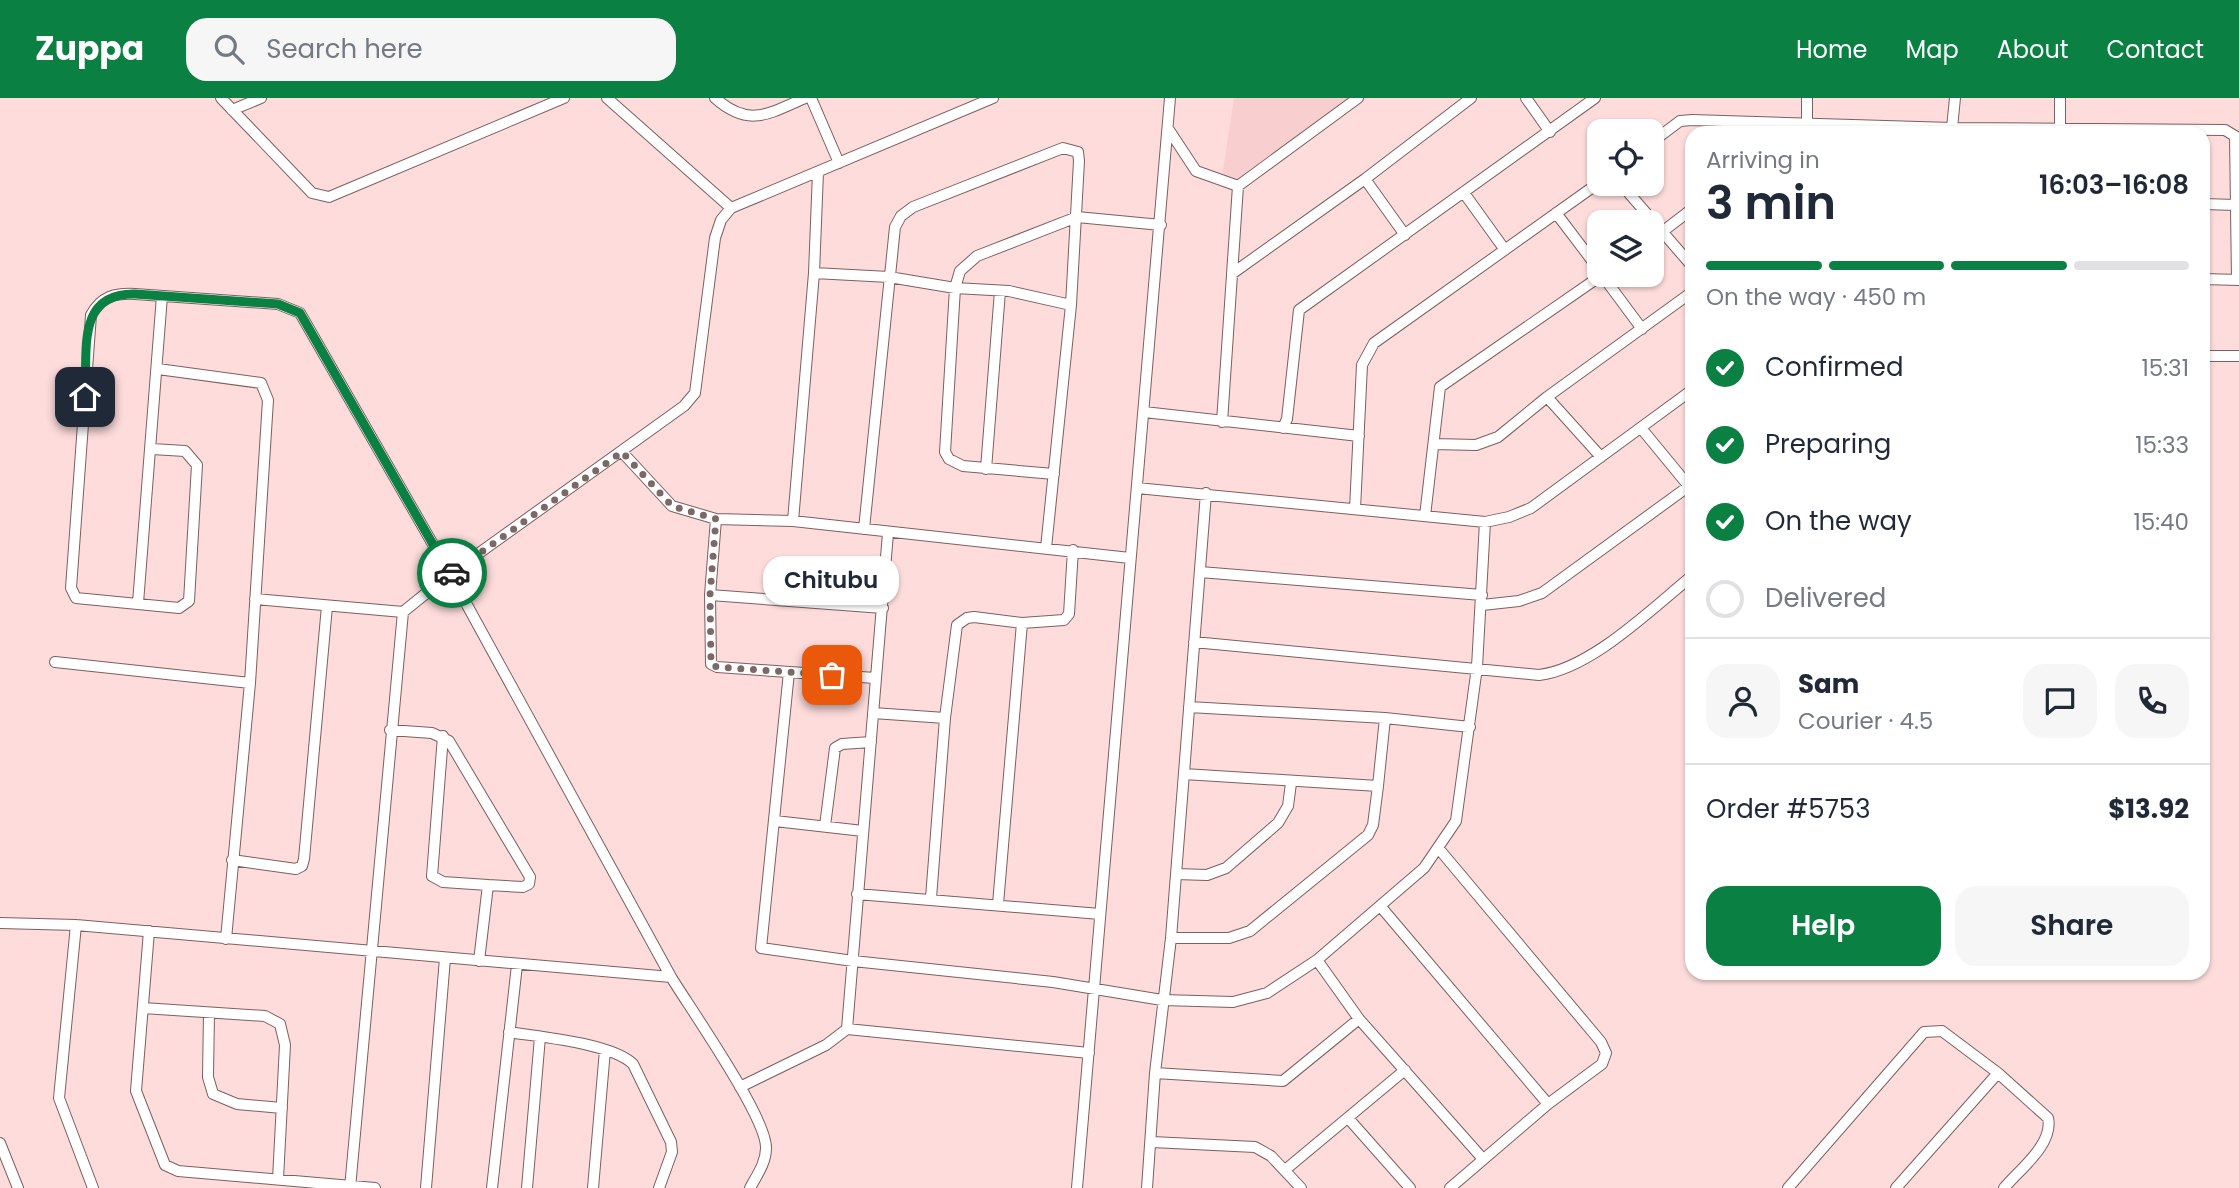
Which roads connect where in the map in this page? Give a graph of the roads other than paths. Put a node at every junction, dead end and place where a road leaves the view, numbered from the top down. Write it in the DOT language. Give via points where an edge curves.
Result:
graph roads {
  1 [pos="221,98"];
  2 [pos="261,98"];
  3 [pos="564,98"];
  4 [pos="607,98"];
  5 [pos="715,98"];
  6 [pos="806,98"];
  7 [pos="811,98"];
  8 [pos="993,98"];
  9 [pos="1170,98"];
  10 [pos="1357,98"];
  11 [pos="1471,98"];
  12 [pos="1526,98"];
  13 [pos="1595,98"];
  14 [pos="1807,98"];
  15 [pos="1955,98"];
  16 [pos="2060,98"];
  17 [pos="730,104"];
  18 [pos="233,110"];
  19 [pos="1807,124"];
  20 [pos="1729,126"];
  21 [pos="1778,126"];
  22 [pos="1833,126"];
  23 [pos="1952,126"];
  24 [pos="2060,126"];
  25 [pos="1169,130"];
  26 [pos="1550,132"];
  27 [pos="2210,132"];
  28 [pos="1664,133"];
  29 [pos="839,163"];
  30 [pos="818,172"];
  31 [pos="1366,180"];
  32 [pos="1238,186"];
  33 [pos="1587,191"];
  34 [pos="1464,193"];
  35 [pos="1631,196"];
  36 [pos="2210,204"];
  37 [pos="2236,205"];
  38 [pos="731,208"];
  39 [pos="1643,210"];
  40 [pos="1556,213"];
  41 [pos="1685,214"];
  42 [pos="1077,217"];
  43 [pos="1161,225"];
  44 [pos="1664,230"];
  45 [pos="1664,234"];
  46 [pos="1405,235"];
  47 [pos="1505,250"];
  48 [pos="1587,255"];
  49 [pos="1685,259"];
  50 [pos="814,272"];
  51 [pos="1233,272"];
  52 [pos="889,276"];
  53 [pos="2210,279"];
  54 [pos="2238,280"];
  55 [pos="1587,284"];
  56 [pos="1611,287"];
  57 [pos="955,288"];
  58 [pos="1000,291"];
  59 [pos="162,296"];
  60 [pos="1685,297"];
  61 [pos="1071,305"];
  62 [pos="1642,328"];
  63 [pos="2210,356"];
  64 [pos="2239,356"];
  65 [pos="158,369"];
  66 [pos="1685,395"];
  67 [pos="1548,397"];
  68 [pos="1144,412"];
  69 [pos="1222,422"];
  70 [pos="1283,428"];
  71 [pos="1641,428"];
  72 [pos="1359,436"];
  73 [pos="1434,444"];
  74 [pos="152,449"];
  75 [pos="622,452"];
  76 [pos="1601,457"];
  77 [pos="986,469"];
  78 [pos="1055,474"];
  79 [pos="1685,481"];
  80 [pos="1137,488"];
  81 [pos="1685,492"];
  82 [pos="1206,493"];
  83 [pos="1355,509"];
  84 [pos="1425,516"];
  85 [pos="716,519"];
  86 [pos="793,522"];
  87 [pos="1485,522"];
  88 [pos="864,529"];
  89 [pos="888,533"];
  90 [pos="1046,548"];
  91 [pos="1073,550"];
  92 [pos="1130,558"];
  93 [pos="1200,572"];
  94 [pos="450,574"];
  95 [pos="1685,582"];
  96 [pos="710,595"];
  97 [pos="255,599"];
  98 [pos="1482,600"];
  99 [pos="138,603"];
  100 [pos="327,606"];
  101 [pos="883,608"];
  102 [pos="403,612"];
  103 [pos="1022,623"];
  104 [pos="1194,642"];
  105 [pos="55,662"];
  106 [pos="1477,667"];
  107 [pos="789,672"];
  108 [pos="875,678"];
  109 [pos="250,683"];
  110 [pos="1189,707"];
  111 [pos="873,713"];
  112 [pos="1385,718"];
  113 [pos="945,719"];
  114 [pos="1470,727"];
  115 [pos="390,730"];
  116 [pos="443,736"];
  117 [pos="871,742"];
  118 [pos="1184,774"];
  119 [pos="1291,783"];
  120 [pos="1378,786"];
  121 [pos="775,821"];
  122 [pos="825,826"];
  123 [pos="863,831"];
  124 [pos="1439,849"];
  125 [pos="232,860"];
  126 [pos="1176,874"];
  127 [pos="488,885"];
  128 [pos="857,894"];
  129 [pos="931,898"];
  130 [pos="998,904"];
  131 [pos="1381,907"];
  132 [pos="1100,914"];
  133 [pos="0,923"];
  134 [pos="76,925"];
  135 [pos="149,932"];
  136 [pos="1171,938"];
  137 [pos="226,939"];
  138 [pos="370,952"];
  139 [pos="445,958"];
  140 [pos="1317,960"];
  141 [pos="479,961"];
  142 [pos="853,961"];
  143 [pos="517,965"];
  144 [pos="671,977"];
  145 [pos="1094,989"];
  146 [pos="1162,1000"];
  147 [pos="143,1008"];
  148 [pos="209,1013"];
  149 [pos="1359,1019"];
  150 [pos="847,1029"];
  151 [pos="509,1032"];
  152 [pos="540,1037"];
  153 [pos="605,1050"];
  154 [pos="1089,1053"];
  155 [pos="1405,1070"];
  156 [pos="1155,1073"];
  157 [pos="1998,1073"];
  158 [pos="740,1087"];
  159 [pos="1548,1104"];
  160 [pos="282,1108"];
  161 [pos="1348,1118"];
  162 [pos="1152,1142"];
  163 [pos="0,1143"];
  164 [pos="1483,1159"];
  165 [pos="1285,1170"];
  166 [pos="278,1179"];
  167 [pos="350,1187"];
  168 [pos="18,1188"];
  169 [pos="93,1188"];
  170 [pos="375,1188"];
  171 [pos="426,1188"];
  172 [pos="492,1188"];
  173 [pos="527,1188"];
  174 [pos="593,1188"];
  175 [pos="659,1188"];
  176 [pos="750,1188"];
  177 [pos="1077,1188"];
  178 [pos="1147,1188"];
  179 [pos="1301,1188"];
  180 [pos="1410,1188"];
  181 [pos="1450,1188"];
  182 [pos="1788,1188"];
  183 [pos="1896,1188"];
  184 [pos="2004,1188"];
  1 -- 18 [label="street"];
  2 -- 18 [label="street"];
  3 -- 18 [label="street" via="329,197 312,193"];
  4 -- 38 [label="street"];
  5 -- 17 [label="street"];
  6 -- 17 [label="street" via="748,117"];
  7 -- 29 [label="street"];
  8 -- 29 [label="street"];
  9 -- 25 [label="street"];
  10 -- 32 [label="street"];
  11 -- 31 [label="street"];
  12 -- 26 [label="street"];
  13 -- 26 [label="street"];
  14 -- 19 [label="street"];
  15 -- 23 [label="street"];
  16 -- 24 [label="street"];
  19 -- 21 [label="street"];
  19 -- 22 [label="street"];
  20 -- 28 [label="street" via="1680,121"];
  25 -- 32 [label="street" via="1196,171"];
  25 -- 43 [label="street"];
  26 -- 34 [label="street"];
  27 -- 37 [label="street" via="2235,136"];
  29 -- 30 [label="street"];
  30 -- 38 [label="street"];
  30 -- 50 [label="street"];
  31 -- 46 [label="street"];
  31 -- 51 [label="street"];
  32 -- 51 [label="street"];
  33 -- 40 [label="street"];
  34 -- 46 [label="street"];
  34 -- 47 [label="street"];
  35 -- 39 [label="street"];
  36 -- 37 [label="street"];
  37 -- 54 [label="street"];
  38 -- 75 [label="street" via="715,238 695,393"];
  40 -- 47 [label="street"];
  40 -- 48 [label="street"];
  41 -- 44 [label="street"];
  42 -- 43 [label="street"];
  42 -- 52 [label="street" via="1077,152 1063,148 913,207 895,228"];
  42 -- 57 [label="street" via="977,256 960,271"];
  42 -- 61 [label="street"];
  43 -- 68 [label="street"];
  45 -- 49 [label="street"];
  46 -- 70 [label="street" via="1299,310"];
  47 -- 72 [label="street" via="1374,343 1362,365"];
  50 -- 52 [label="street"];
  50 -- 86 [label="street"];
  51 -- 69 [label="street"];
  52 -- 57 [label="street"];
  52 -- 88 [label="street"];
  53 -- 54 [label="street"];
  55 -- 73 [label="street" via="1440,387"];
  56 -- 62 [label="street"];
  57 -- 58 [label="street"];
  57 -- 77 [label="street" via="943,443 955,464"];
  58 -- 61 [label="street"];
  58 -- 77 [label="street"];
  59 -- 65 [label="street"];
  59 -- 94 [label="street" via="278,304 300,313"];
  59 -- 99 [label="street" via="116,293 104,298 91,315 71,588 76,598"];
  60 -- 62 [label="street"];
  61 -- 78 [label="street"];
  62 -- 67 [label="street"];
  63 -- 64 [label="street"];
  65 -- 74 [label="street"];
  65 -- 97 [label="street" via="261,383 265,388 268,400"];
  66 -- 71 [label="street"];
  67 -- 73 [label="street" via="1485,444"];
  67 -- 76 [label="street"];
  68 -- 69 [label="street"];
  68 -- 80 [label="street"];
  69 -- 70 [label="street"];
  70 -- 72 [label="street"];
  71 -- 76 [label="street"];
  71 -- 79 [label="street"];
  72 -- 83 [label="street"];
  73 -- 84 [label="street"];
  74 -- 99 [label="street"];
  74 -- 99 [label="street" via="185,451 197,465 190,596 187,605 179,608"];
  75 -- 85 [label="street" via="672,506"];
  75 -- 94 [label="street"];
  76 -- 87 [label="street" via="1531,508"];
  77 -- 78 [label="street"];
  78 -- 90 [label="street"];
  80 -- 82 [label="street"];
  80 -- 92 [label="street"];
  81 -- 98 [label="street" via="1542,593 1519,601"];
  82 -- 83 [label="street"];
  82 -- 93 [label="street"];
  83 -- 84 [label="street"];
  84 -- 87 [label="street"];
  85 -- 86 [label="street"];
  85 -- 96 [label="street"];
  86 -- 88 [label="street"];
  87 -- 98 [label="street"];
  88 -- 89 [label="street"];
  89 -- 90 [label="street"];
  89 -- 101 [label="street"];
  90 -- 91 [label="street"];
  91 -- 92 [label="street"];
  91 -- 103 [label="street" via="1069,614 1052,623"];
  92 -- 132 [label="street"];
  93 -- 98 [label="street"];
  93 -- 104 [label="street"];
  94 -- 102 [label="street"];
  94 -- 144 [label="street"];
  95 -- 106 [label="street" via="1559,673"];
  96 -- 101 [label="street"];
  96 -- 107 [label="street" via="711,664"];
  97 -- 100 [label="street"];
  97 -- 109 [label="street"];
  98 -- 106 [label="street"];
  100 -- 102 [label="street"];
  100 -- 125 [label="street" via="302,866 296,869"];
  101 -- 108 [label="street"];
  102 -- 115 [label="street"];
  103 -- 113 [label="street" via="974,617 957,625"];
  103 -- 130 [label="street"];
  104 -- 106 [label="street"];
  104 -- 110 [label="street"];
  105 -- 109 [label="street"];
  106 -- 114 [label="street"];
  107 -- 108 [label="street"];
  107 -- 121 [label="street"];
  108 -- 111 [label="street"];
  109 -- 125 [label="street"];
  110 -- 112 [label="street"];
  110 -- 118 [label="street"];
  111 -- 113 [label="street"];
  111 -- 117 [label="street"];
  112 -- 114 [label="street"];
  112 -- 120 [label="street"];
  113 -- 129 [label="street"];
  114 -- 124 [label="street" via="1456,821"];
  115 -- 116 [label="street"];
  115 -- 138 [label="street"];
  116 -- 127 [label="street" via="432,876 443,882"];
  116 -- 127 [label="street" via="460,756 530,877 527,887"];
  117 -- 122 [label="street" via="835,748"];
  117 -- 123 [label="street"];
  118 -- 119 [label="street"];
  118 -- 126 [label="street"];
  119 -- 120 [label="street"];
  119 -- 126 [label="street" via="1288,806 1278,823 1226,868 1207,875"];
  120 -- 136 [label="street" via="1368,835 1250,931 1229,938"];
  121 -- 122 [label="street"];
  121 -- 142 [label="street" via="761,948"];
  122 -- 123 [label="street"];
  123 -- 128 [label="street"];
  124 -- 131 [label="street"];
  124 -- 159 [label="street" via="1604,1047 1602,1064"];
  125 -- 137 [label="street"];
  126 -- 136 [label="street"];
  127 -- 141 [label="street"];
  128 -- 129 [label="street"];
  128 -- 142 [label="street"];
  129 -- 130 [label="street"];
  130 -- 132 [label="street"];
  131 -- 140 [label="street"];
  131 -- 159 [label="street"];
  132 -- 145 [label="street"];
  133 -- 134 [label="street"];
  134 -- 135 [label="street"];
  134 -- 169 [label="street" via="59,1098"];
  135 -- 137 [label="street"];
  135 -- 147 [label="street"];
  136 -- 146 [label="street"];
  137 -- 138 [label="street"];
  138 -- 139 [label="street"];
  138 -- 167 [label="street"];
  139 -- 141 [label="street"];
  139 -- 171 [label="street"];
  140 -- 146 [label="street" via="1256,998 1233,1002"];
  140 -- 149 [label="street"];
  141 -- 143 [label="street"];
  142 -- 145 [label="street"];
  142 -- 150 [label="street"];
  143 -- 144 [label="street"];
  143 -- 151 [label="street"];
  144 -- 158 [label="street"];
  145 -- 146 [label="street"];
  145 -- 154 [label="street"];
  146 -- 156 [label="street"];
  147 -- 148 [label="street"];
  147 -- 166 [label="street" via="136,1091 165,1165 178,1171"];
  148 -- 160 [label="street" via="208,1077 213,1094 237,1104"];
  148 -- 160 [label="street" via="265,1016 280,1024 285,1045"];
  149 -- 155 [label="street"];
  149 -- 156 [label="street" via="1283,1081"];
  150 -- 154 [label="street"];
  150 -- 158 [label="street" via="843,1036"];
  151 -- 152 [label="street"];
  151 -- 172 [label="street"];
  152 -- 153 [label="street"];
  152 -- 173 [label="street"];
  153 -- 174 [label="street"];
  153 -- 175 [label="street" via="633,1063 671,1142"];
  154 -- 177 [label="street"];
  155 -- 161 [label="street"];
  155 -- 164 [label="street"];
  156 -- 162 [label="street"];
  157 -- 182 [label="street" via="1942,1031 1924,1032"];
  157 -- 183 [label="street"];
  157 -- 184 [label="street" via="2048,1118 2050,1126 2045,1141"];
  158 -- 176 [label="street" via="766,1147 764,1163"];
  159 -- 164 [label="street"];
  160 -- 166 [label="street"];
  161 -- 165 [label="street"];
  161 -- 180 [label="street"];
  162 -- 165 [label="street" via="1255,1147"];
  162 -- 178 [label="street"];
  163 -- 168 [label="street"];
  164 -- 181 [label="street"];
  165 -- 179 [label="street"];
  166 -- 167 [label="street"];
  167 -- 170 [label="street"];
}
